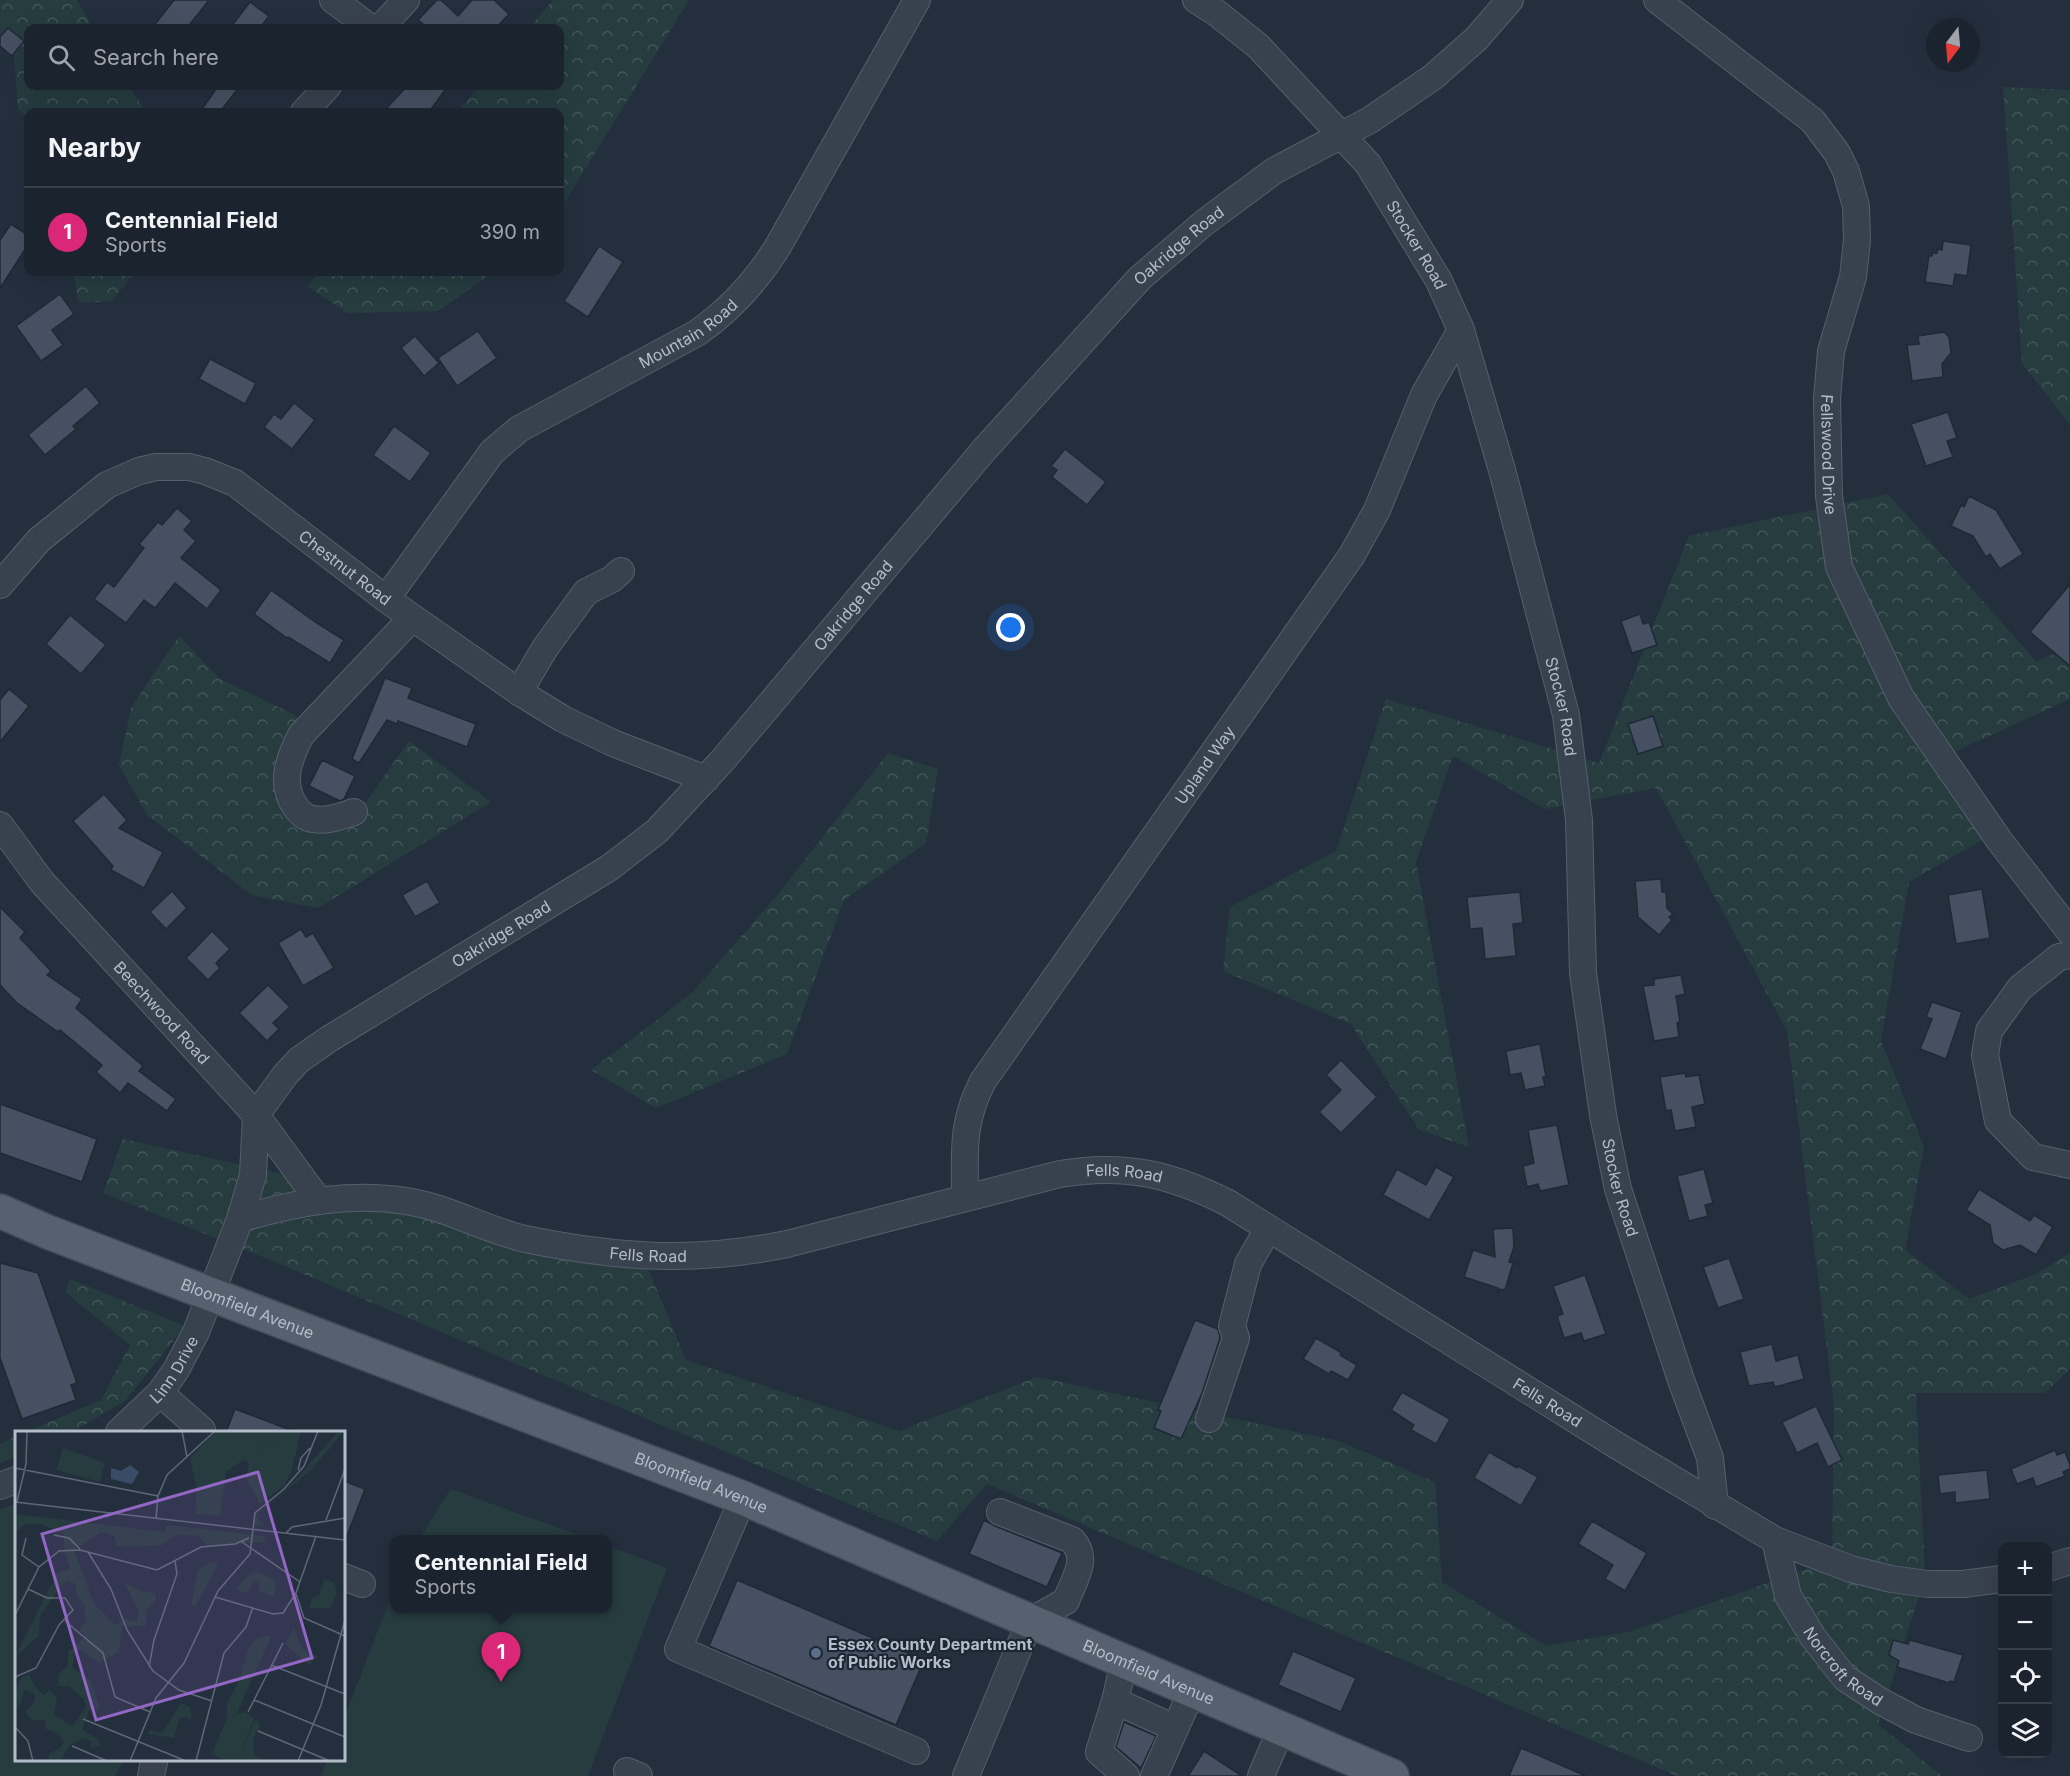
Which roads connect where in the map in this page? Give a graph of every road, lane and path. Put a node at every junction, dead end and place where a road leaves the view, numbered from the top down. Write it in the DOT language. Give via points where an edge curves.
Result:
graph roads {
  1 [pos="333,0"];
  2 [pos="406,0"];
  3 [pos="917,0"];
  4 [pos="1196,0"];
  5 [pos="1510,0"];
  6 [pos="1657,0"];
  7 [pos="366,24"];
  8 [pos="384,24"];
  9 [pos="324,90"];
  10 [pos="307,108"];
  11 [pos="1341,135"];
  12 [pos="1461,330"];
  13 [pos="621,571"];
  14 [pos="0,585"];
  15 [pos="386,599"];
  16 [pos="412,618"];
  17 [pos="519,692"];
  18 [pos="706,779"];
  19 [pos="354,812"];
  20 [pos="0,825"];
  21 [pos="2070,932"];
  22 [pos="2070,955"];
  23 [pos="256,1115"];
  24 [pos="2070,1165"];
  25 [pos="965,1198"];
  26 [pos="319,1200"];
  27 [pos="0,1211"];
  28 [pos="240,1218"];
  29 [pos="1269,1229"];
  30 [pos="210,1294"];
  31 [pos="160,1394"];
  32 [pos="1209,1419"];
  33 [pos="202,1430"];
  34 [pos="119,1431"];
  35 [pos="15,1480"];
  36 [pos="0,1486"];
  37 [pos="743,1498"];
  38 [pos="1715,1506"];
  39 [pos="1000,1512"];
  40 [pos="1775,1540"];
  41 [pos="2070,1561"];
  42 [pos="2052,1567"];
  43 [pos="1998,1580"];
  44 [pos="1030,1621"];
  45 [pos="1124,1661"];
  46 [pos="1192,1691"];
  47 [pos="1115,1701"];
  48 [pos="1175,1728"];
  49 [pos="1281,1729"];
  50 [pos="1969,1738"];
  51 [pos="916,1751"];
  52 [pos="966,1776"];
  53 [pos="1126,1776"];
  54 [pos="1154,1776"];
  55 [pos="1261,1776"];
  56 [pos="1392,1776"];
  1 -- 7 [label="street"];
  2 -- 8 [label="street"];
  3 -- 15 [label="street, Mountain Road" via="777,248 751,286 697,333 502,441"];
  4 -- 11 [label="street, Stocker Road" via="1258,46"];
  5 -- 11 [label="street, Oakridge Road" via="1440,72"];
  6 -- 21 [label="street, Fellswood Drive" via="1813,121 1846,171 1856,206 1857,240 1853,277 1831,351 1827,399 1829,496 1839,567 1901,698 1999,840"];
  9 -- 10 [label="street"];
  11 -- 12 [label="street, Stocker Road" via="1368,164 1439,281"];
  11 -- 18 [label="street, Oakridge Road" via="1247,189 1140,278 984,450"];
  12 -- 25 [label="street, Upland Way" via="1424,395 1377,510 1346,563 983,1081 966,1125"];
  12 -- 38 [label="street, Stocker Road" via="1566,715 1579,820 1583,973 1618,1189 1710,1458"];
  13 -- 17 [label="street" via="586,592"];
  14 -- 15 [label="street, Chestnut Road" via="39,540 107,485 139,471 174,466 205,471 235,483"];
  15 -- 16 [label="street, Chestnut Road"];
  16 -- 17 [label="street, Chestnut Road"];
  16 -- 19 [label="street" via="301,735 292,754 288,788 301,814 313,819 333,819"];
  17 -- 18 [label="street, Chestnut Road" via="614,743"];
  18 -- 23 [label="street, Oakridge Road" via="657,831 609,868 313,1048 285,1075"];
  20 -- 23 [label="street, Beechwood Road" via="42,882"];
  22 -- 24 [label="street" via="2059,957 2020,988 1989,1030 1985,1055 1998,1121 2033,1157"];
  23 -- 26 [label="street, Beechwood Road"];
  23 -- 28 [label="street" via="253,1175"];
  25 -- 26 [label="street, Fells Road" via="759,1250 674,1258 617,1254 529,1240 444,1210 391,1198"];
  25 -- 29 [label="street, Fells Road" via="1060,1174 1125,1170 1190,1185"];
  26 -- 28 [label="street, Fells Road"];
  27 -- 30 [label="main road, Bloomfield Avenue"];
  28 -- 30 [label="street"];
  29 -- 32 [label="street" via="1248,1264 1232,1326 1236,1338"];
  29 -- 38 [label="street, Fells Road"];
  30 -- 31 [label="street, Linn Drive" via="188,1349"];
  30 -- 37 [label="main road, Bloomfield Avenue"];
  31 -- 33 [label="street"];
  31 -- 34 [label="street, Linn Drive"];
  35 -- 36 [label="street"];
  37 -- 44 [label="main road, Bloomfield Avenue"];
  37 -- 51 [label="street" via="678,1649"];
  38 -- 40 [label="street, Fells Road"];
  39 -- 44 [label="street" via="1071,1540 1079,1548 1081,1561 1066,1601"];
  40 -- 43 [label="street, Fells Road" via="1833,1563 1891,1579 1940,1584"];
  40 -- 50 [label="street, Norcroft Road" via="1788,1596 1845,1678 1916,1720"];
  41 -- 42 [label="street"];
  44 -- 45 [label="main road, Bloomfield Avenue"];
  44 -- 52 [label="street"];
  45 -- 46 [label="main road, Bloomfield Avenue"];
  45 -- 47 [label="street"];
  46 -- 48 [label="street"];
  46 -- 49 [label="main road, Bloomfield Avenue"];
  47 -- 48 [label="street"];
  47 -- 53 [label="street" via="1099,1752"];
  48 -- 54 [label="street"];
  49 -- 55 [label="street"];
  49 -- 56 [label="main road, Bloomfield Avenue"];
}
